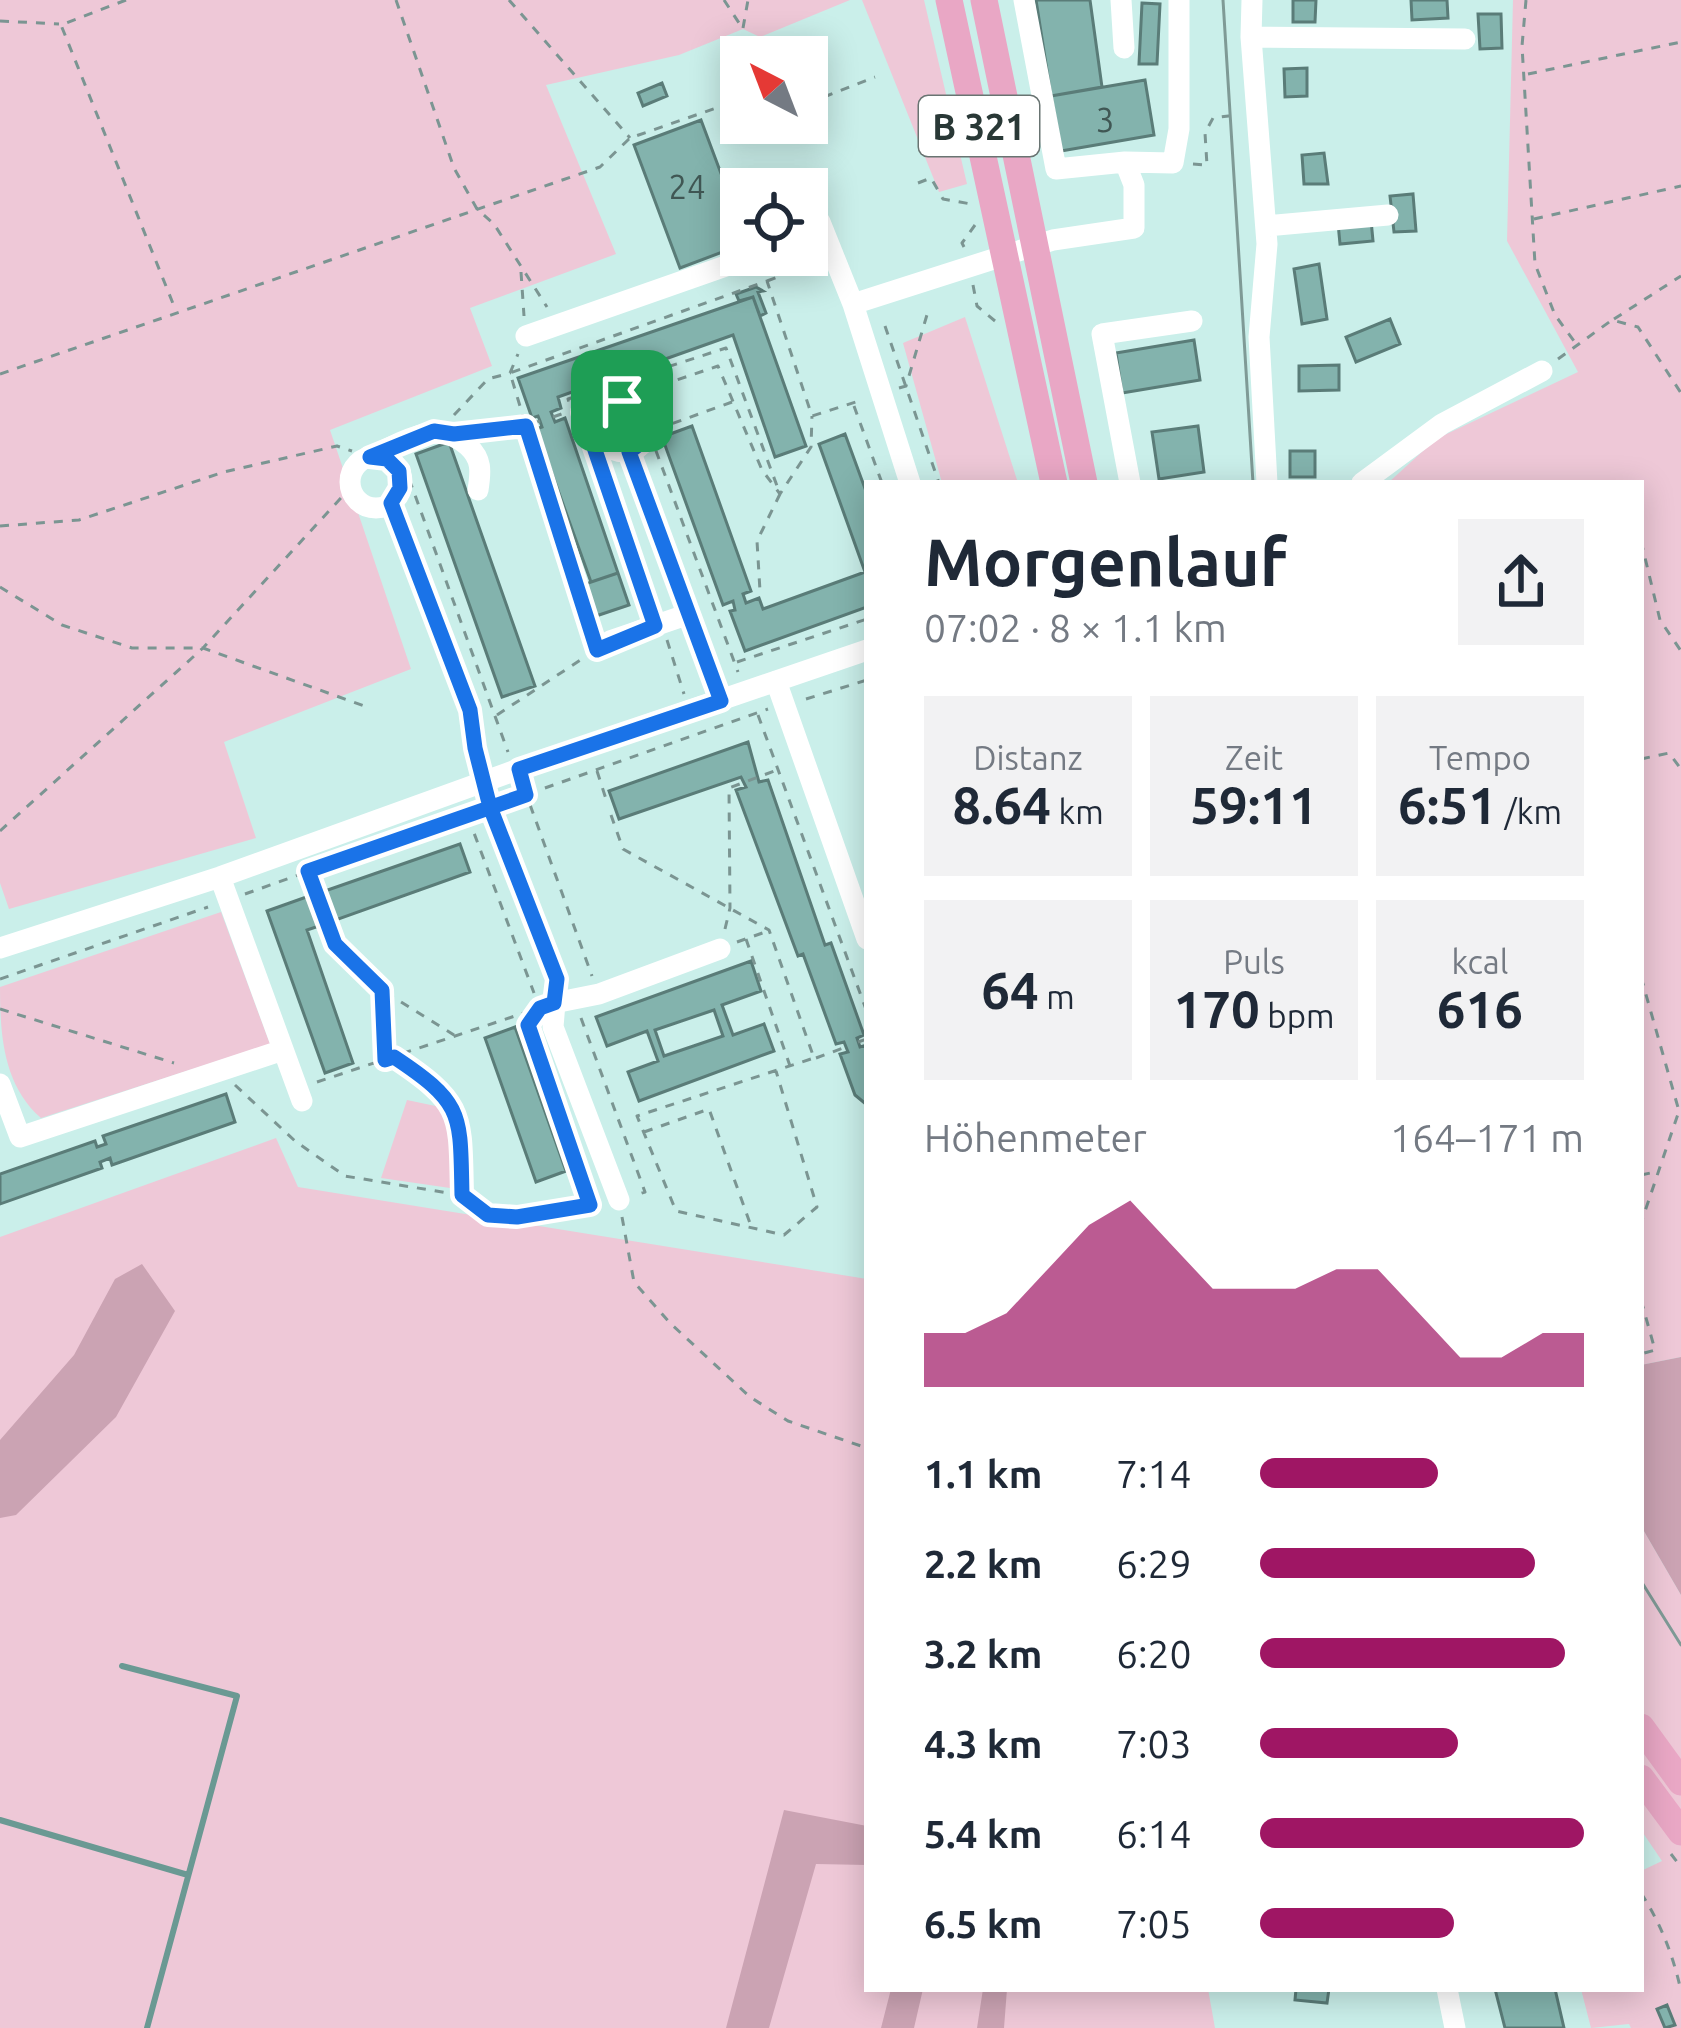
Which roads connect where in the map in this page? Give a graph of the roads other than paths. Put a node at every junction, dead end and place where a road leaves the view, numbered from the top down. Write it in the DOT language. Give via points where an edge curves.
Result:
graph roads {
  1 [pos="950,0"];
  2 [pos="984,0"];
  3 [pos="1024,0"];
  4 [pos="1121,0"];
  5 [pos="1179,0"];
  6 [pos="1252,0"];
  7 [pos="1251,37"];
  8 [pos="1465,39"];
  9 [pos="1124,48"];
  10 [pos="1125,162"];
  11 [pos="1388,214"];
  12 [pos="1266,226"];
  13 [pos="828,249"];
  14 [pos="1020,249"];
  15 [pos="720,268"];
  16 [pos="853,304"];
  17 [pos="1192,321"];
  18 [pos="526,336"];
  19 [pos="1542,371"];
  20 [pos="629,452"];
  21 [pos="370,457"];
  22 [pos="909,480"];
  23 [pos="1054,480"];
  24 [pos="1083,480"];
  25 [pos="1129,480"];
  26 [pos="1267,480"];
  27 [pos="1366,480"];
  28 [pos="478,490"];
  29 [pos="391,503"];
  30 [pos="689,614"];
  31 [pos="610,641"];
  32 [pos="864,651"];
  33 [pos="776,681"];
  34 [pos="721,701"];
  35 [pos="486,782"];
  36 [pos="220,878"];
  37 [pos="864,930"];
  38 [pos="0,948"];
  39 [pos="720,949"];
  40 [pos="556,1003"];
  41 [pos="284,1050"];
  42 [pos="0,1084"];
  43 [pos="300,1095"];
  44 [pos="620,1200"];
  45 [pos="1644,1730"];
  46 [pos="1644,1782"];
  47 [pos="1681,1782"];
  48 [pos="1681,1832"];
  49 [pos="1449,1992"];
  50 [pos="1455,2028"];
  1 -- 14 [label="main road, B 321"];
  2 -- 14 [label="main road, B 321"];
  3 -- 10 [label="street" via="1056,169"];
  4 -- 9 [label="street"];
  5 -- 10 [label="street" via="1173,163"];
  6 -- 7 [label="street"];
  7 -- 8 [label="street"];
  7 -- 12 [label="street"];
  10 -- 14 [label="street" via="1134,228"];
  11 -- 12 [label="street"];
  12 -- 26 [label="street" via="1259,337"];
  13 -- 16 [label="street"];
  14 -- 16 [label="street"];
  14 -- 23 [label="main road, B 321"];
  14 -- 24 [label="main road, B 321"];
  15 -- 18 [label="street"];
  16 -- 22 [label="street"];
  17 -- 25 [label="street" via="1102,334"];
  19 -- 27 [label="street" via="1442,424"];
  20 -- 20 [label="street" via="601,438 602,414 614,403 643,410 649,431"];
  20 -- 30 [label="street"];
  21 -- 28 [label="street" via="444,432 473,450 482,466"];
  21 -- 29 [label="street" via="399,471"];
  21 -- 29 [label="street" via="357,465 350,487 367,506"];
  29 -- 35 [label="street" via="470,710"];
  30 -- 31 [label="street"];
  30 -- 34 [label="street"];
  32 -- 33 [label="street"];
  33 -- 34 [label="street"];
  33 -- 37 [label="street"];
  34 -- 35 [label="street"];
  35 -- 36 [label="street"];
  35 -- 40 [label="street" via="557,979"];
  36 -- 38 [label="street"];
  36 -- 41 [label="street"];
  39 -- 40 [label="street"];
  40 -- 44 [label="street" via="553,1027"];
  41 -- 42 [label="street" via="20,1137"];
  41 -- 43 [label="street"];
  45 -- 47 [label="main road"];
  46 -- 48 [label="main road"];
  49 -- 50 [label="street"];
}
